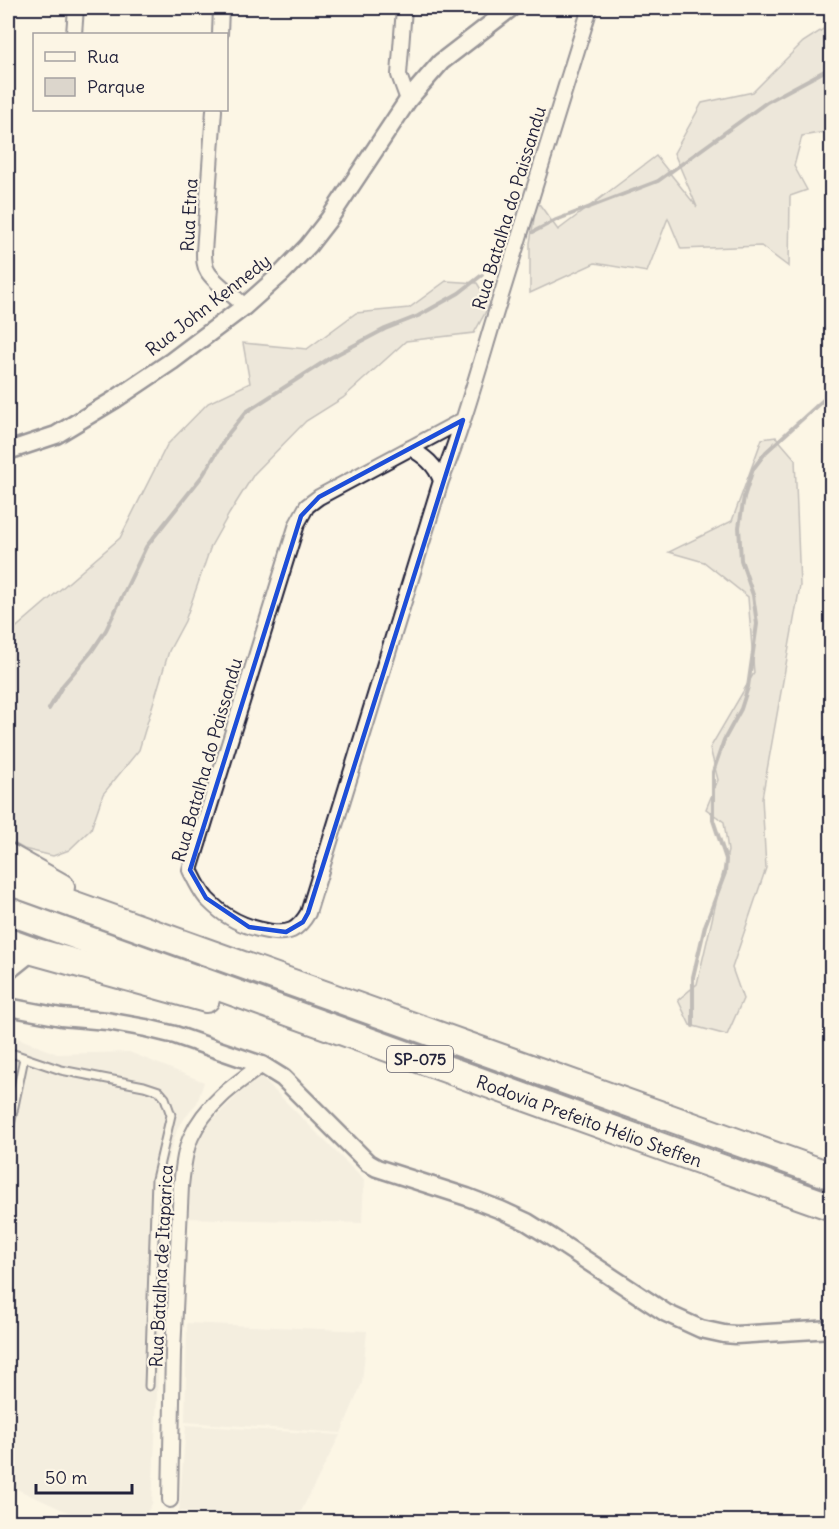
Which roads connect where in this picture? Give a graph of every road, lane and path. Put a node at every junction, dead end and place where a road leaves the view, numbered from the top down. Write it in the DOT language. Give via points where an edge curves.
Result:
graph roads {
  1 [pos="76,8"];
  2 [pos="222,8"];
  3 [pos="404,8"];
  4 [pos="511,8"];
  5 [pos="590,8"];
  6 [pos="74,33"];
  7 [pos="220,33"];
  8 [pos="408,100"];
  9 [pos="214,111"];
  10 [pos="245,306"];
  11 [pos="463,420"];
  12 [pos="410,448"];
  13 [pos="8,451"];
  14 [pos="441,481"];
  15 [pos="8,857"];
  16 [pos="8,881"];
  17 [pos="8,911"];
  18 [pos="106,917"];
  19 [pos="8,942"];
  20 [pos="33,951"];
  21 [pos="8,971"];
  22 [pos="8,1007"];
  23 [pos="8,1052"];
  24 [pos="24,1058"];
  25 [pos="262,1065"];
  26 [pos="477,1080"];
  27 [pos="8,1135"];
  28 [pos="831,1176"];
  29 [pos="831,1207"];
  30 [pos="831,1329"];
  31 [pos="149,1386"];
  32 [pos="170,1500"];
  1 -- 6 [label="street"];
  2 -- 7 [label="street"];
  3 -- 8 [label="street" via="399,75"];
  4 -- 8 [label="street, Rua John Kennedy" via="441,62"];
  5 -- 11 [label="street, Rua Batalha do Paissandu"];
  8 -- 10 [label="street, Rua John Kennedy" via="308,246"];
  9 -- 10 [label="street, Rua Etna" via="204,264 213,278"];
  10 -- 13 [label="street, Rua John Kennedy" via="114,400 56,435"];
  11 -- 12 [label="street, Rua Batalha do Paissandu"];
  11 -- 14 [label="street, Rua Batalha do Paissandu"];
  12 -- 14 [label="street" via="429,462"];
  12 -- 14 [label="street, Rua Batalha do Paissandu" via="319,497 307,506 297,524 190,870 206,898 227,916 249,927 286,932 303,922 308,913"];
  15 -- 18 [label="highway"];
  16 -- 18 [label="highway, Rodovia Prefeito Hélio Steffen / SP-075"];
  17 -- 26 [label="highway, Rodovia Prefeito Hélio Steffen / SP-075"];
  18 -- 28 [label="highway, Rodovia Prefeito Hélio Steffen / SP-075"];
  19 -- 20 [label="highway"];
  20 -- 21 [label="street"];
  20 -- 26 [label="highway"];
  22 -- 25 [label="street" via="146,1028"];
  23 -- 24 [label="lane"];
  24 -- 27 [label="lane"];
  24 -- 31 [label="lane" via="61,1070 144,1086 159,1091 165,1098 171,1115 156,1179"];
  25 -- 30 [label="street" via="284,1078 368,1163 501,1209 527,1222 685,1323 724,1334"];
  25 -- 32 [label="street, Rua Batalha de Itaparica" via="228,1090 201,1119 190,1138 184,1162 173,1352"];
  26 -- 29 [label="highway, Rodovia Prefeito Hélio Steffen / SP-075"];
}
